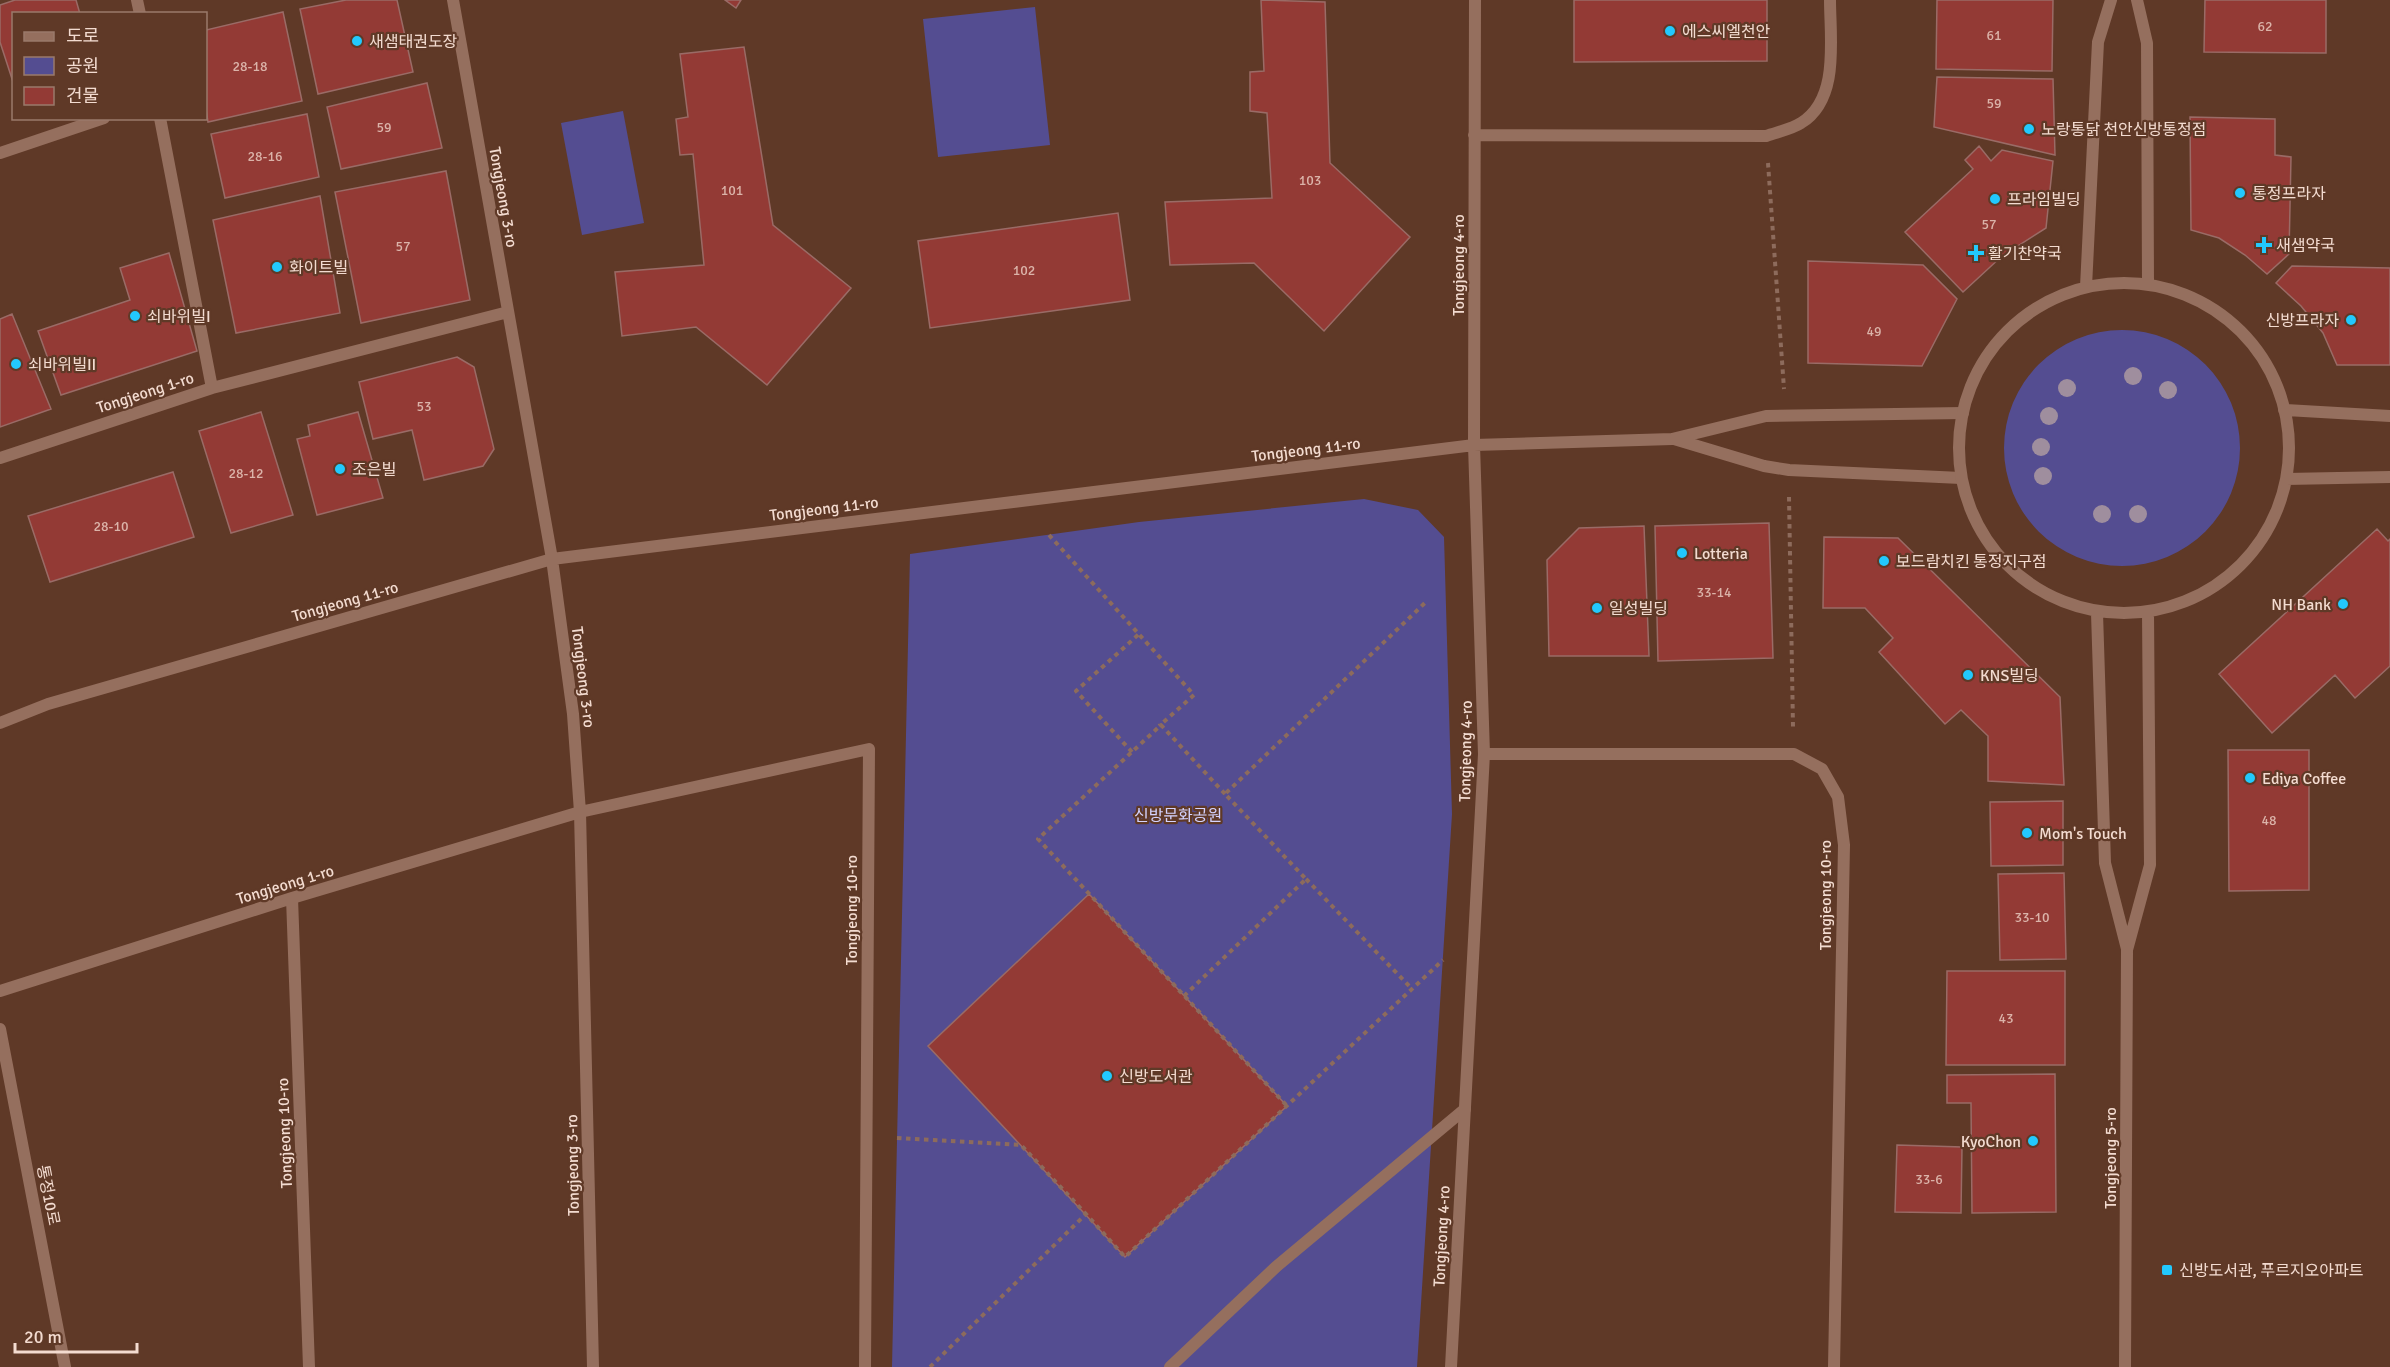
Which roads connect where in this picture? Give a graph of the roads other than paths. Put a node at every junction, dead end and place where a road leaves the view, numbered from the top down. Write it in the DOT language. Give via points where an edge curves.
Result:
graph roads {
  1 [pos="453,0"];
  2 [pos="1475,0"];
  3 [pos="1830,0"];
  4 [pos="2111,0"];
  5 [pos="2137,0"];
  6 [pos="98,120"];
  7 [pos="160,120"];
  8 [pos="1474,135"];
  9 [pos="0,153"];
  10 [pos="2148,283"];
  11 [pos="2086,287"];
  12 [pos="508,312"];
  13 [pos="212,388"];
  14 [pos="2284,410"];
  15 [pos="1963,413"];
  16 [pos="2390,417"];
  17 [pos="1672,439"];
  18 [pos="1474,445"];
  19 [pos="0,458"];
  20 [pos="2390,477"];
  21 [pos="1961,478"];
  22 [pos="2286,479"];
  23 [pos="552,559"];
  24 [pos="2097,613"];
  25 [pos="2148,613"];
  26 [pos="0,723"];
  27 [pos="1484,754"];
  28 [pos="580,812"];
  29 [pos="292,898"];
  30 [pos="2127,950"];
  31 [pos="0,991"];
  32 [pos="0,1029"];
  33 [pos="1465,1109"];
  34 [pos="65,1367"];
  35 [pos="309,1367"];
  36 [pos="593,1367"];
  37 [pos="865,1367"];
  38 [pos="1170,1367"];
  39 [pos="1451,1367"];
  40 [pos="1834,1367"];
  41 [pos="2125,1367"];
  1 -- 12 [label="street, Tongjeong 3-ro"];
  2 -- 8 [label="street, Tongjeong 4-ro"];
  3 -- 8 [label="street" via="1826,96 1802,123 1766,136"];
  4 -- 11 [label="street" via="2098,42"];
  5 -- 10 [label="street" via="2146,43"];
  6 -- 9 [label="street"];
  7 -- 13 [label="street, Tongjeong 1-ro"];
  8 -- 18 [label="street, Tongjeong 4-ro"];
  10 -- 11 [label="street"];
  10 -- 14 [label="street" via="2208,303 2250,337 2278,382"];
  11 -- 15 [label="street" via="2052,298 2008,330 1976,373"];
  12 -- 13 [label="street"];
  12 -- 23 [label="street, Tongjeong 3-ro"];
  13 -- 19 [label="street, Tongjeong 1-ro"];
  14 -- 16 [label="street"];
  14 -- 22 [label="street" via="2290,436"];
  15 -- 17 [label="street" via="1766,416"];
  15 -- 21 [label="street"];
  17 -- 18 [label="street, Tongjeong 11-ro"];
  17 -- 21 [label="street" via="1789,470"];
  18 -- 23 [label="street, Tongjeong 11-ro"];
  18 -- 27 [label="street, Tongjeong 4-ro"];
  20 -- 22 [label="street"];
  21 -- 24 [label="street" via="1979,530 2014,572 2062,602"];
  22 -- 25 [label="street" via="2285,492 2261,543 2222,583 2171,607"];
  23 -- 26 [label="street, Tongjeong 11-ro" via="60,701"];
  23 -- 28 [label="street, Tongjeong 3-ro" via="573,714"];
  24 -- 25 [label="street"];
  24 -- 30 [label="street" via="2105,863"];
  25 -- 30 [label="street" via="2150,866"];
  27 -- 33 [label="street, Tongjeong 4-ro"];
  27 -- 40 [label="street, Tongjeong 10-ro" via="1794,754 1822,769 1838,797 1844,845"];
  28 -- 29 [label="street, Tongjeong 1-ro"];
  28 -- 36 [label="street, Tongjeong 3-ro"];
  28 -- 37 [label="street, Tongjeong 10-ro" via="869,749"];
  29 -- 31 [label="street, Tongjeong 1-ro"];
  29 -- 35 [label="street, Tongjeong 10-ro"];
  30 -- 41 [label="street, Tongjeong 5-ro"];
  32 -- 34 [label="street, 통정10로"];
  33 -- 38 [label="street" via="1276,1266"];
  33 -- 39 [label="street, Tongjeong 4-ro"];
}
